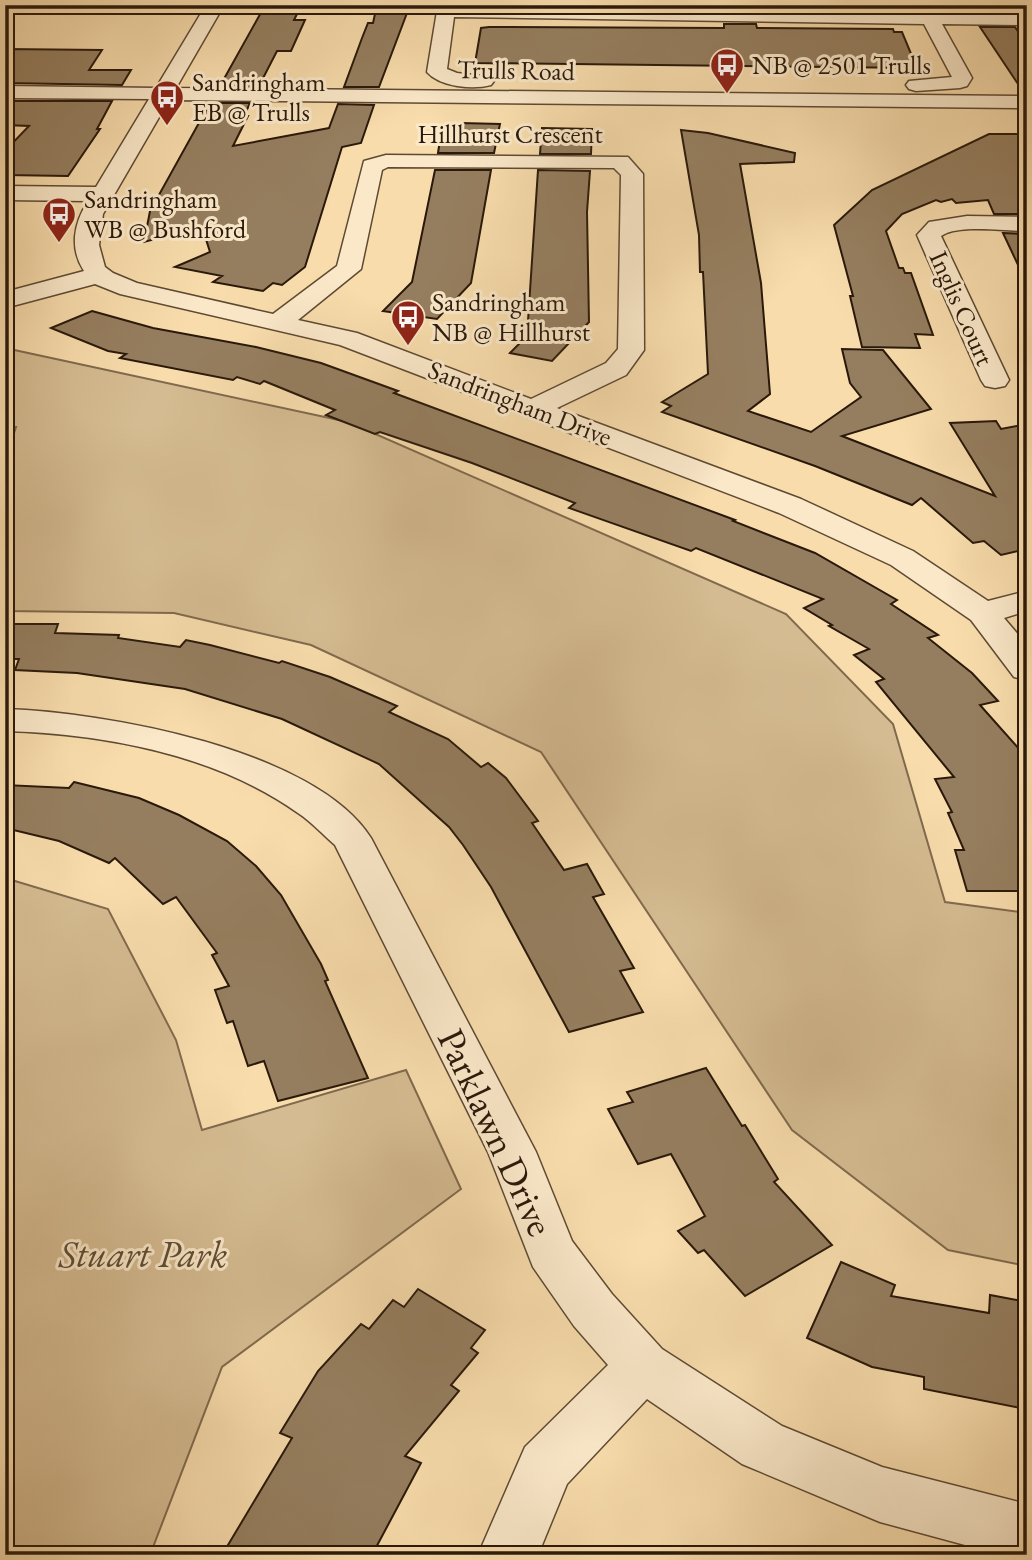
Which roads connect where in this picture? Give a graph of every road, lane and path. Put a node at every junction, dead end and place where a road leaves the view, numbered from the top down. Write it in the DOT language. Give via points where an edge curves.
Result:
graph roads {
  1 [pos="215,5"];
  2 [pos="446,9"];
  3 [pos="674,10"];
  4 [pos="927,12"];
  5 [pos="1027,20"];
  6 [pos="5,92"];
  7 [pos="164,93"];
  8 [pos="1027,102"];
  9 [pos="5,193"];
  10 [pos="103,194"];
  11 [pos="1027,224"];
  12 [pos="99,275"];
  13 [pos="5,300"];
  14 [pos="278,323"];
  15 [pos="995,380"];
  16 [pos="534,408"];
  17 [pos="1027,601"];
  18 [pos="983,613"];
  19 [pos="1027,668"];
  20 [pos="5,720"];
  21 [pos="643,1366"];
  22 [pos="1027,1533"];
  23 [pos="508,1555"];
  1 -- 7 [label="street"];
  2 -- 3 [label="street"];
  2 -- 4 [label="street" via="437,72 454,79 960,82 962,78"];
  3 -- 4 [label="street"];
  4 -- 5 [label="street"];
  6 -- 7 [label="street, Trulls Road"];
  7 -- 8 [label="street, Trulls Road"];
  7 -- 10 [label="street"];
  9 -- 10 [label="street"];
  10 -- 12 [label="street" via="85,230 88,253"];
  11 -- 15 [label="street, Inglis Court" via="967,223 937,227 929,235"];
  12 -- 13 [label="street"];
  12 -- 14 [label="street, Sandringham Drive" via="129,289"];
  14 -- 16 [label="street, Sandringham Drive" via="348,339"];
  14 -- 16 [label="street, Hillhurst Crescent" via="349,269 372,166 386,161 620,162 632,174 631,350 616,369"];
  16 -- 18 [label="street, Sandringham Drive" via="790,506 902,558"];
  17 -- 18 [label="street"];
  18 -- 19 [label="street, Sandringham Drive"];
  20 -- 21 [label="street, Parklawn Drive" via="34,719 187,748 259,774 312,804 351,838 512,1152 551,1252 593,1310"];
  21 -- 22 [label="street, Parklawn Drive" via="762,1445 880,1494"];
  21 -- 23 [label="street" via="545,1466"];
}
